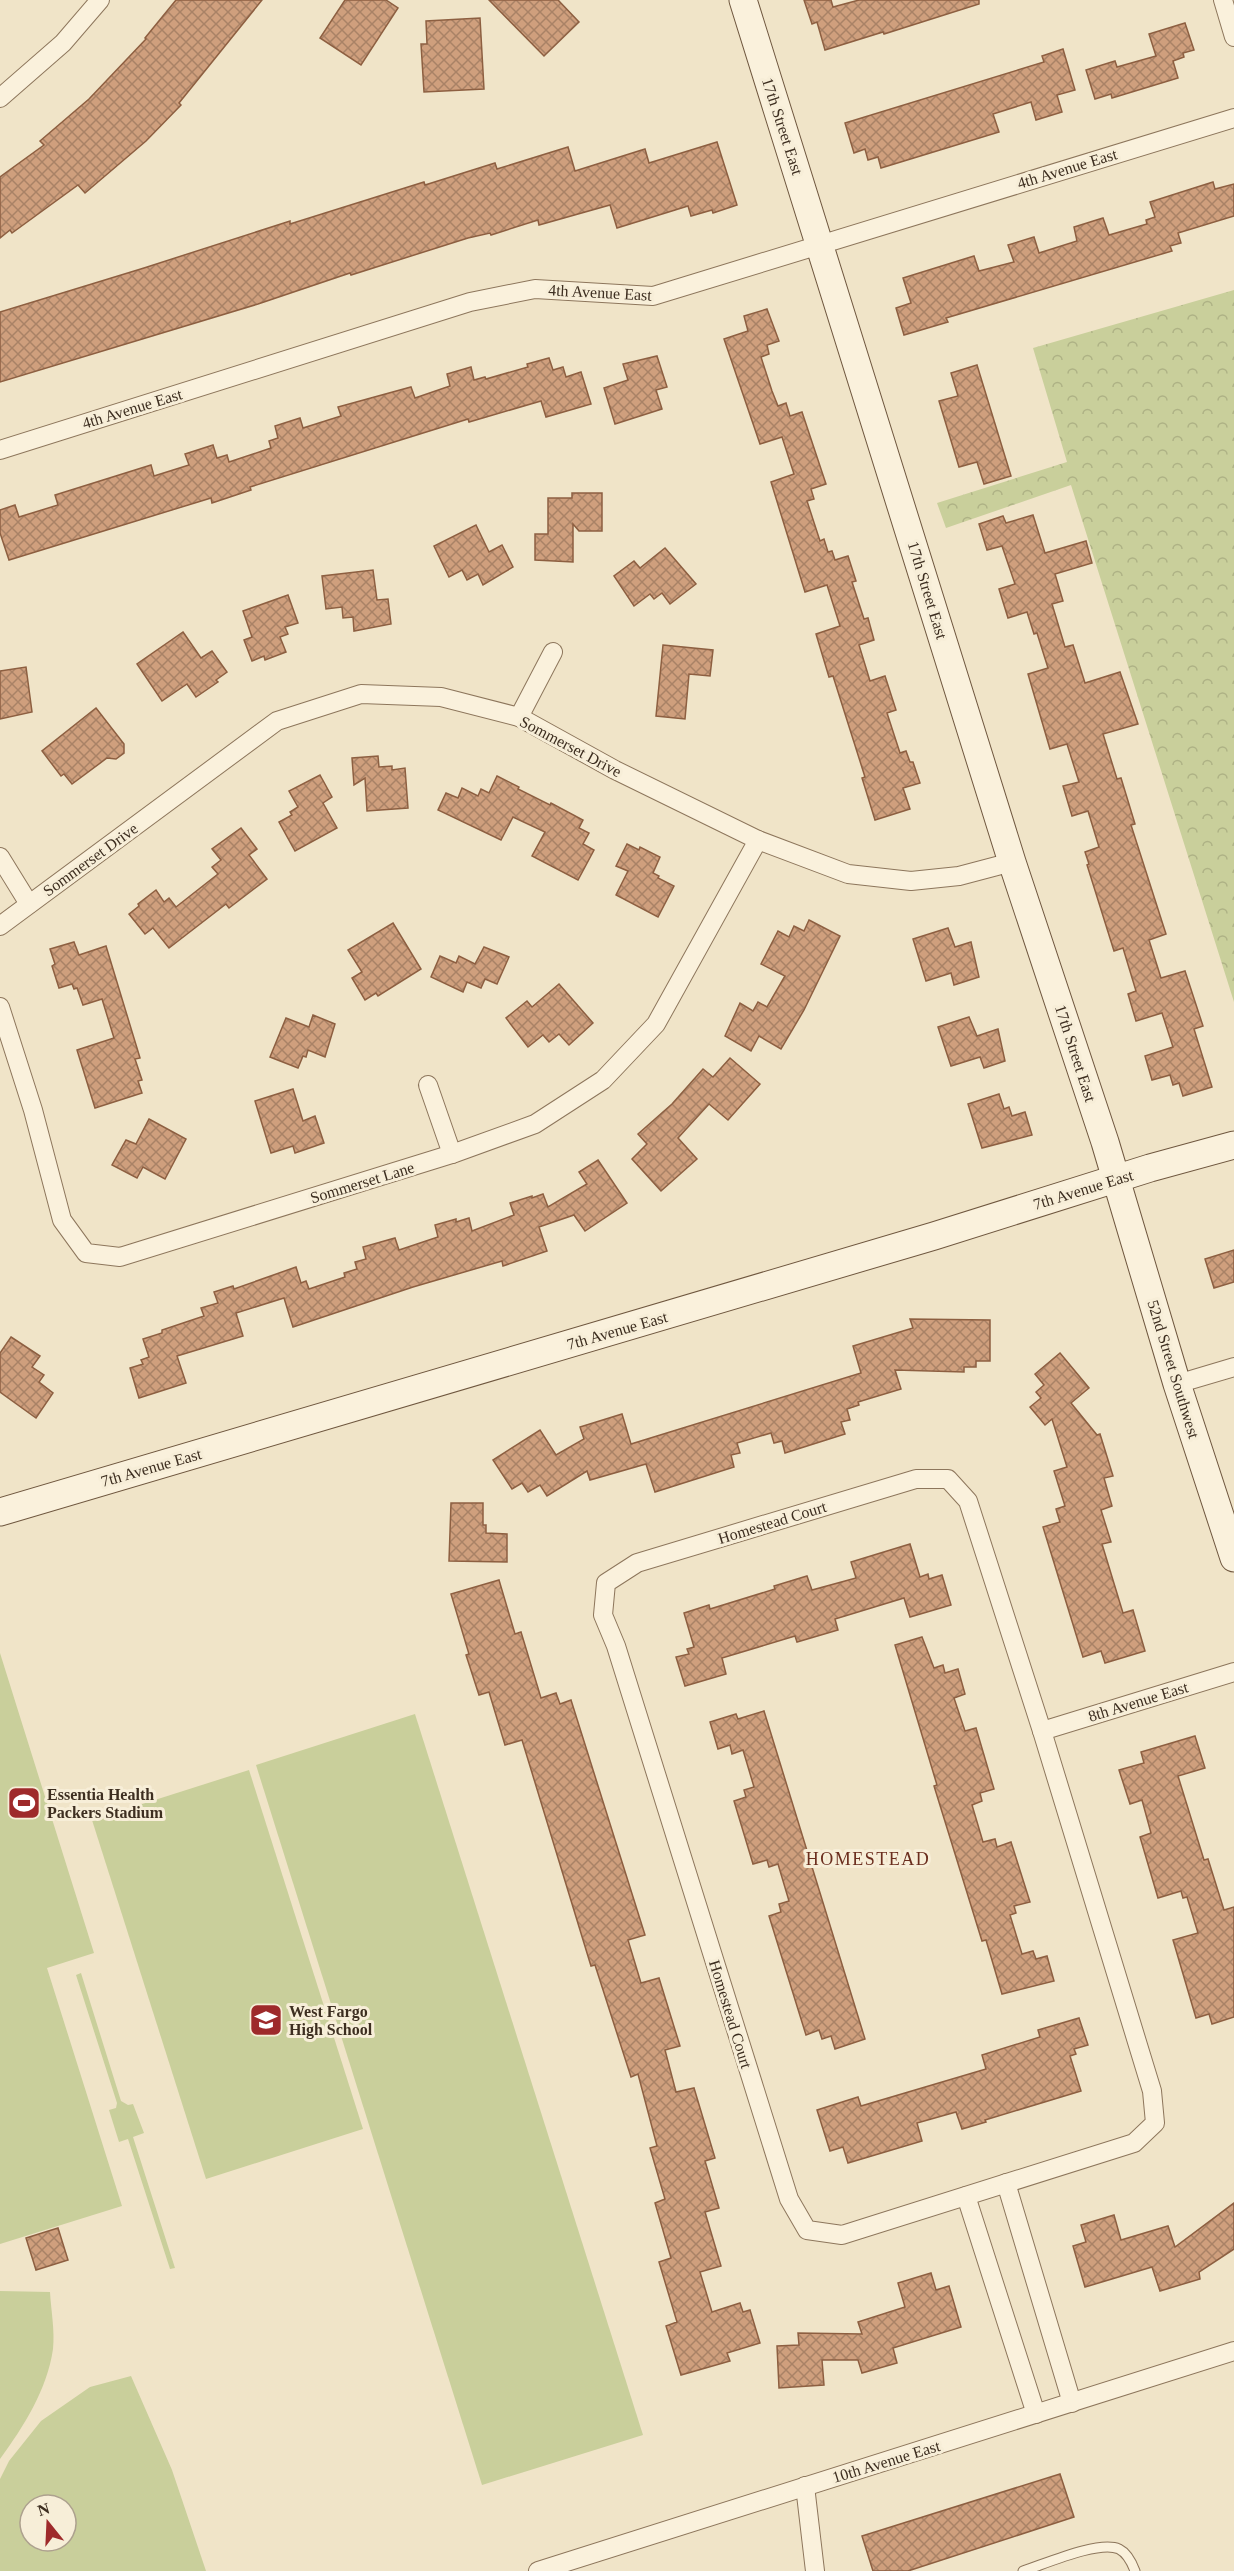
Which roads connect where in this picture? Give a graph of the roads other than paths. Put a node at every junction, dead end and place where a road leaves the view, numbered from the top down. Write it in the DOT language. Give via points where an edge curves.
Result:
graph roads {
  1 [pos="100,0"];
  2 [pos="743,0"];
  3 [pos="1223,0"];
  4 [pos="1234,37"];
  5 [pos="0,98"];
  6 [pos="1234,118"];
  7 [pos="821,244"];
  8 [pos="0,450"];
  9 [pos="553,652"];
  10 [pos="519,717"];
  11 [pos="758,840"];
  12 [pos="0,856"];
  13 [pos="1012,862"];
  14 [pos="29,904"];
  15 [pos="0,926"];
  16 [pos="0,1007"];
  17 [pos="428,1085"];
  18 [pos="1234,1145"];
  19 [pos="452,1155"];
  20 [pos="1116,1179"];
  21 [pos="1234,1367"];
  22 [pos="1177,1384"];
  23 [pos="0,1512"];
  24 [pos="1234,1558"];
  25 [pos="1234,1672"];
  26 [pos="1042,1731"];
  27 [pos="1006,2183"];
  28 [pos="966,2196"];
  29 [pos="1234,2351"];
  30 [pos="1072,2403"];
  31 [pos="1036,2414"];
  32 [pos="805,2486"];
  33 [pos="538,2571"];
  34 [pos="815,2571"];
  35 [pos="1023,2571"];
  36 [pos="1135,2571"];
  1 -- 5 [label="street" via="63,43"];
  2 -- 7 [label="street, 17th Street East"];
  3 -- 4 [label="street"];
  6 -- 7 [label="street, 4th Avenue East"];
  7 -- 8 [label="street, 4th Avenue East" via="653,297 535,289 470,302"];
  7 -- 13 [label="street, 17th Street East"];
  9 -- 10 [label="street"];
  10 -- 11 [label="street, Sommerset Drive" via="615,770"];
  10 -- 14 [label="street, Sommerset Drive" via="441,697 361,694 277,721"];
  11 -- 13 [label="street, Sommerset Drive" via="848,874 911,881 959,876"];
  11 -- 19 [label="street, Sommerset Lane" via="656,1023 603,1080 535,1124"];
  12 -- 14 [label="street"];
  13 -- 20 [label="street, 17th Street East"];
  14 -- 15 [label="street, Sommerset Drive"];
  16 -- 19 [label="street, Sommerset Lane" via="62,1220 86,1253 120,1257"];
  17 -- 19 [label="street"];
  18 -- 20 [label="street, 7th Avenue East"];
  20 -- 22 [label="street, 52nd Street Southwest"];
  20 -- 23 [label="street, 7th Avenue East"];
  21 -- 22 [label="street"];
  22 -- 24 [label="street, 52nd Street Southwest"];
  25 -- 26 [label="street, 8th Avenue East"];
  26 -- 27 [label="street, Homestead Court" via="1152,2091 1155,2123 1134,2143"];
  26 -- 28 [label="street, Homestead Court" via="968,1501 948,1479 916,1479 637,1563 606,1583 603,1615 789,2199 807,2230 842,2235"];
  27 -- 28 [label="street, Homestead Court"];
  27 -- 30 [label="street"];
  28 -- 31 [label="street"];
  29 -- 30 [label="street, 10th Avenue East"];
  30 -- 31 [label="street, 10th Avenue East"];
  31 -- 32 [label="street, 10th Avenue East"];
  32 -- 33 [label="street, 10th Avenue East"];
  32 -- 34 [label="street"];
  35 -- 36 [label="lane" via="1101,2546 1119,2549 1131,2560"];
}
